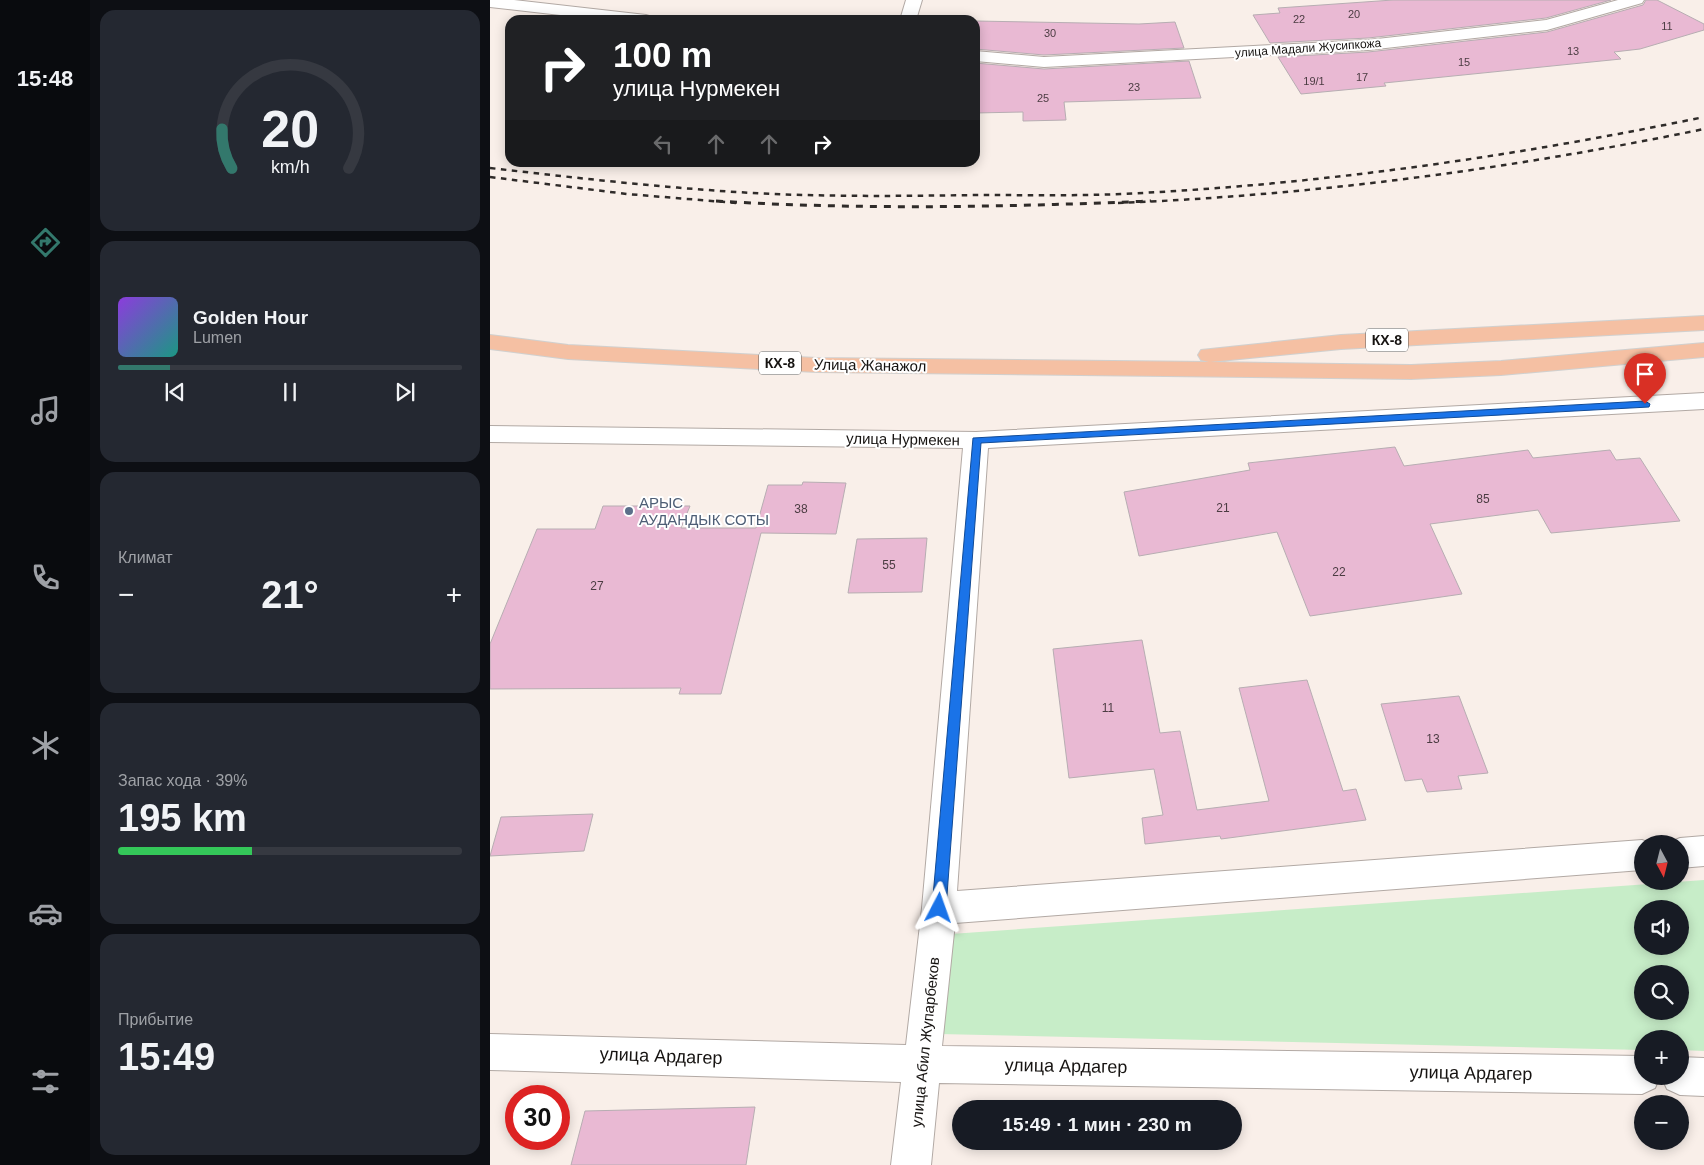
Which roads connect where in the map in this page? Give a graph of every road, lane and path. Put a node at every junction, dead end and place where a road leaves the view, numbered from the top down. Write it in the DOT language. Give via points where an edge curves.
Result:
graph roads {
  1 [pos="914,0"];
  2 [pos="1636,0"];
  3 [pos="490,2"];
  4 [pos="603,15"];
  5 [pos="910,15"];
  6 [pos="980,56"];
  7 [pos="1704,323"];
  8 [pos="490,342"];
  9 [pos="1704,350"];
  10 [pos="1072,367"];
  11 [pos="1704,401"];
  12 [pos="490,434"];
  13 [pos="976,440"];
  14 [pos="1704,851"];
  15 [pos="1689,852"];
  16 [pos="1634,856"];
  17 [pos="939,908"];
  18 [pos="490,1052"];
  19 [pos="923,1064"];
  20 [pos="1634,1076"];
  21 [pos="1689,1076"];
  22 [pos="1704,1076"];
  23 [pos="911,1165"];
  1 -- 5 [label="street"];
  2 -- 6 [label="street, улица Мадали Жусипкожа" via="1547,25 1368,45 1044,62"];
  3 -- 4 [label="street"];
  7 -- 10 [label="main road, КХ-8" via="1341,342"];
  8 -- 10 [label="main road, Улица Жанажол / КХ-8" via="568,352 817,365"];
  9 -- 10 [label="main road, КХ-8" via="1501,368 1412,372"];
  11 -- 13 [label="street, улица Нурмекен"];
  12 -- 13 [label="street, улица Нурмекен"];
  13 -- 17 [label="street, улица Абил Жупарбеков"];
  14 -- 15 [label="street"];
  16 -- 17 [label="street"];
  17 -- 19 [label="street, улица Абил Жупарбеков"];
  18 -- 19 [label="street, улица Ардагер"];
  19 -- 20 [label="street, улица Ардагер"];
  19 -- 23 [label="street, улица Абил Жупарбеков"];
  21 -- 22 [label="street"];
}
